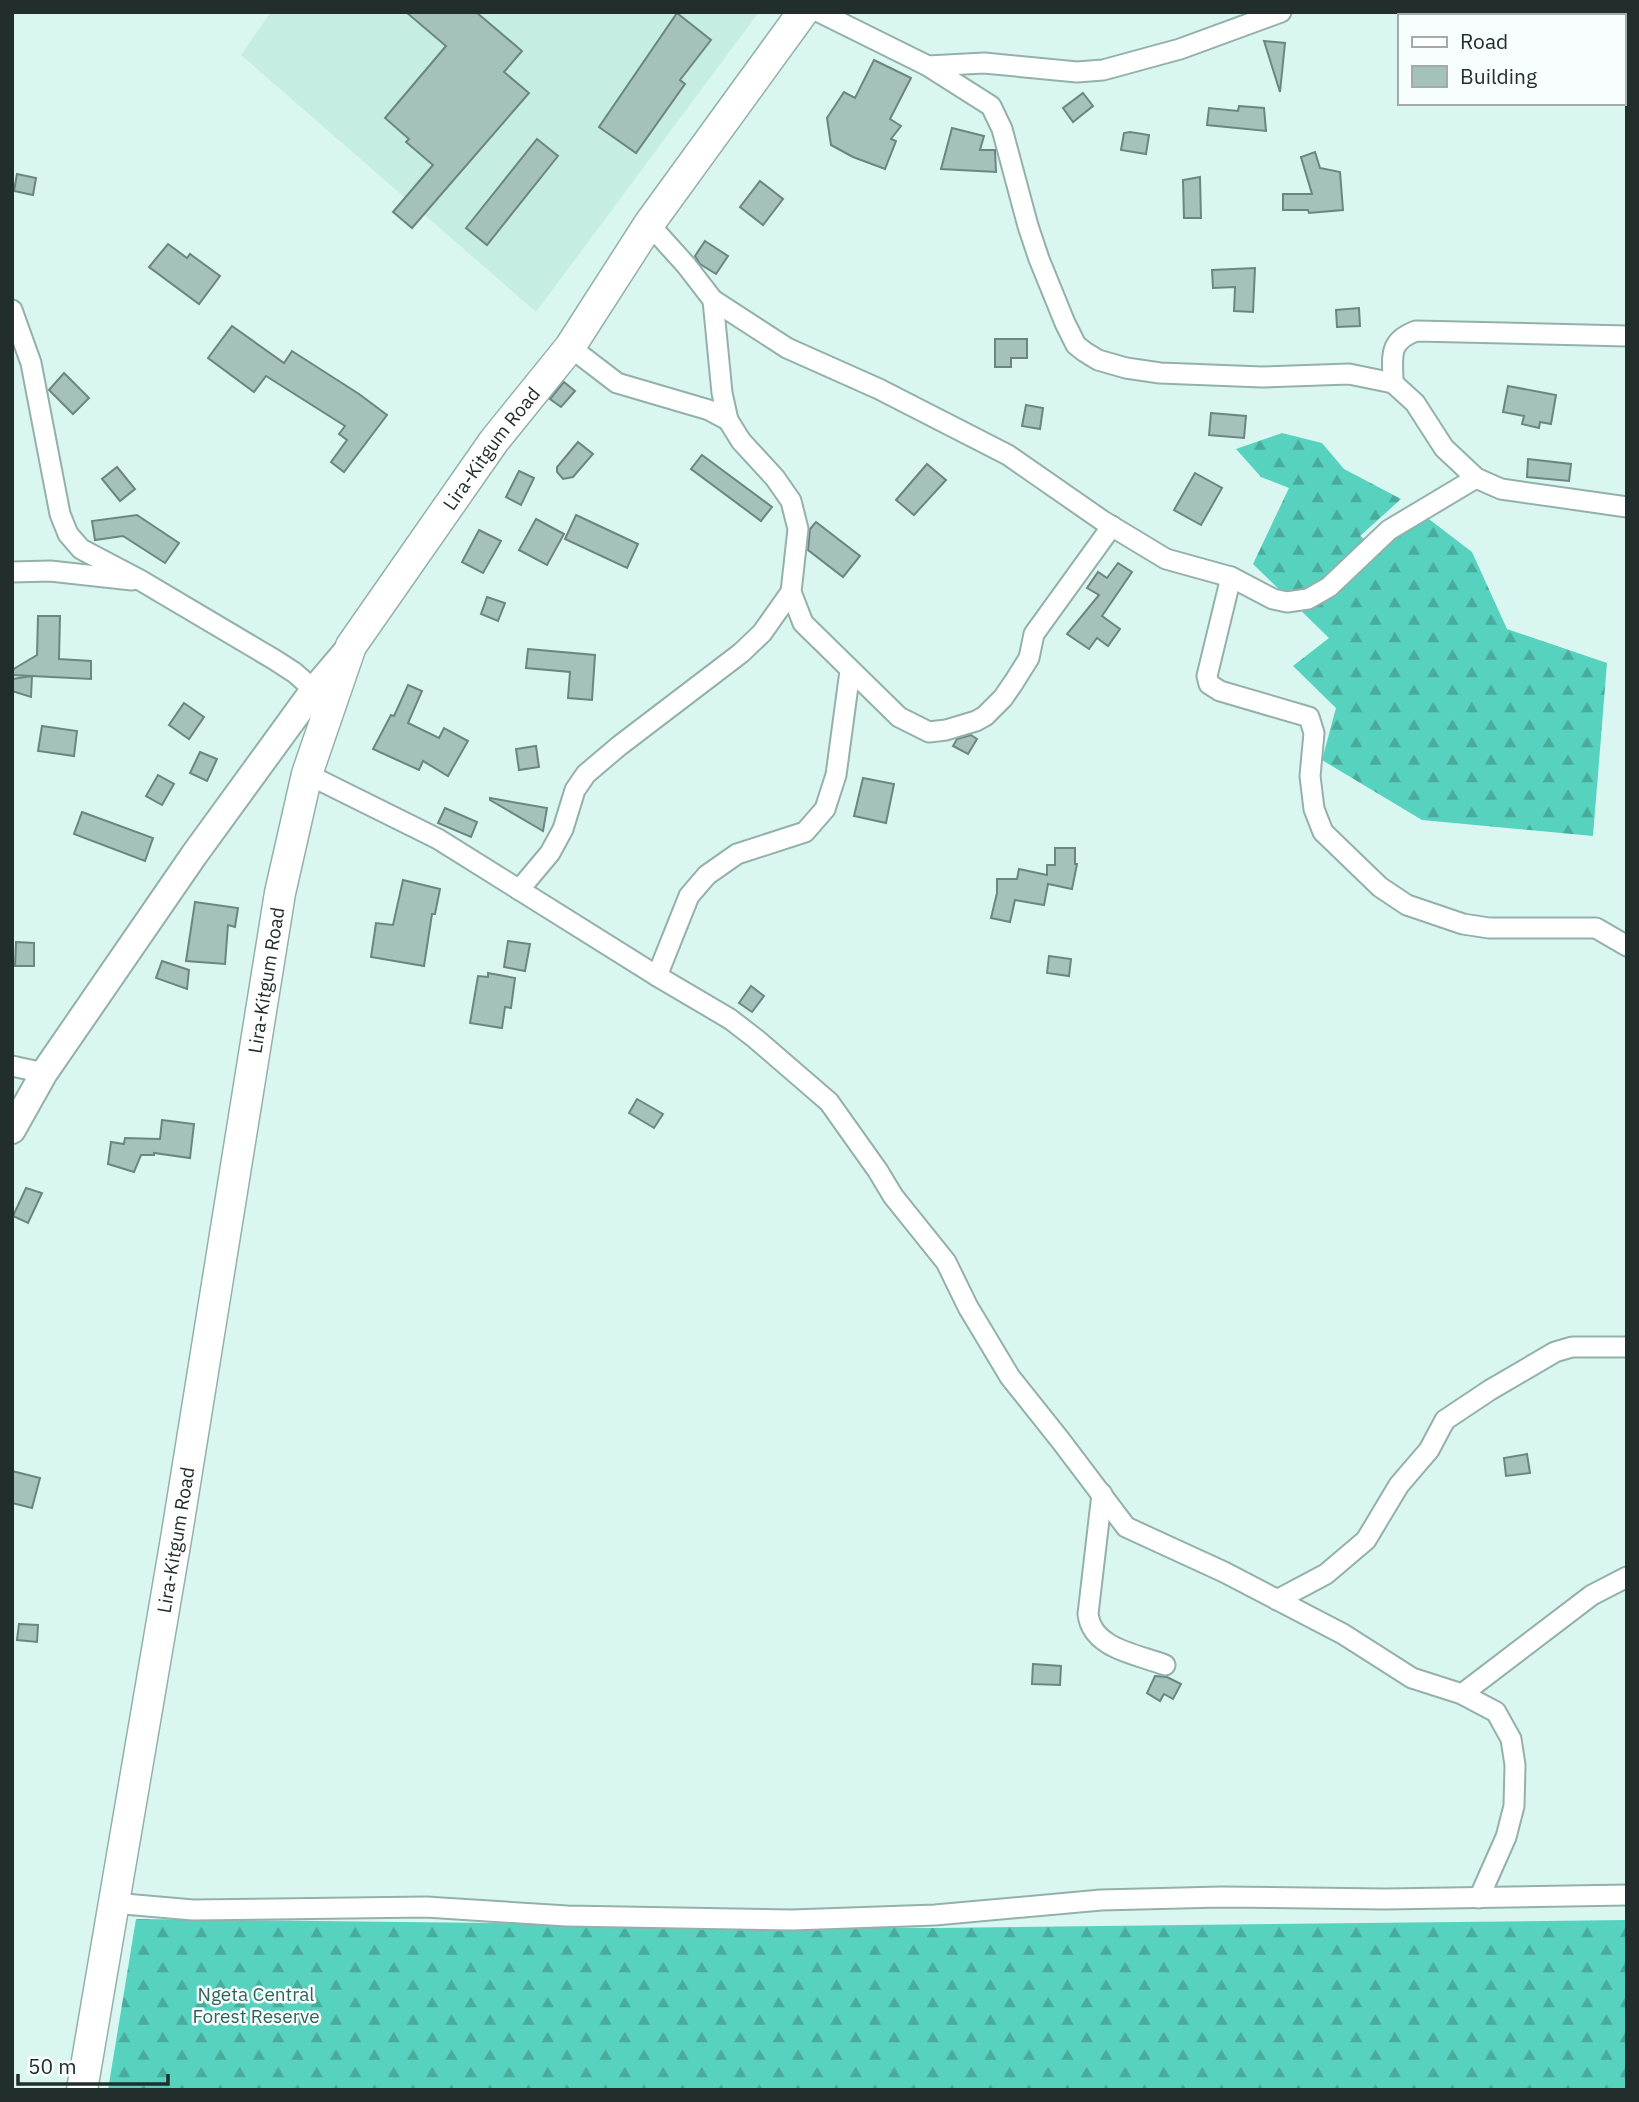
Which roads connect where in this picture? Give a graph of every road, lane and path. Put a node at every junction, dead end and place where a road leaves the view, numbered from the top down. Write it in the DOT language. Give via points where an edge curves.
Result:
graph roads {
  1 [pos="803,12"];
  2 [pos="819,12"];
  3 [pos="1281,12"];
  4 [pos="928,66"];
  5 [pos="649,224"];
  6 [pos="713,300"];
  7 [pos="12,310"];
  8 [pos="1627,337"];
  9 [pos="570,346"];
  10 [pos="1393,383"];
  11 [pos="728,420"];
  12 [pos="1476,478"];
  13 [pos="1624,504"];
  14 [pos="1112,526"];
  15 [pos="12,572"];
  16 [pos="1231,577"];
  17 [pos="140,580"];
  18 [pos="791,592"];
  19 [pos="351,646"];
  20 [pos="850,671"];
  21 [pos="314,690"];
  22 [pos="307,774"];
  23 [pos="519,890"];
  24 [pos="1627,946"];
  25 [pos="657,976"];
  26 [pos="12,1066"];
  27 [pos="44,1073"];
  28 [pos="12,1130"];
  29 [pos="1627,1347"];
  30 [pos="1102,1494"];
  31 [pos="1627,1577"];
  32 [pos="1277,1600"];
  33 [pos="1165,1665"];
  34 [pos="1462,1694"];
  35 [pos="1627,1895"];
  36 [pos="1479,1898"];
  37 [pos="113,1903"];
  38 [pos="82,2090"];
  1 -- 5 [label="main road, Lira-Kitgum Road"];
  2 -- 4 [label="street"];
  3 -- 4 [label="street" via="1180,49 1103,70 1077,72 984,63"];
  4 -- 10 [label="street" via="984,100 995,112 1039,259 1076,345 1085,352 1126,368 1169,374 1349,374"];
  5 -- 6 [label="street"];
  5 -- 9 [label="main road, Lira-Kitgum Road"];
  6 -- 11 [label="street"];
  6 -- 14 [label="street" via="787,348 1008,455"];
  7 -- 17 [label="street" via="31,363 60,514 68,534 81,549"];
  8 -- 10 [label="street" via="1416,331 1401,337 1392,350"];
  9 -- 11 [label="street" via="617,383"];
  9 -- 19 [label="main road, Lira-Kitgum Road" via="494,441"];
  10 -- 12 [label="street" via="1415,403 1444,448"];
  11 -- 18 [label="street" via="791,501 798,529"];
  12 -- 13 [label="street" via="1501,489"];
  12 -- 16 [label="street" via="1389,530 1329,587 1308,599 1273,599"];
  14 -- 16 [label="street" via="1166,559"];
  14 -- 20 [label="street" via="1034,634 1029,657 1003,698 976,722 929,732 899,717"];
  15 -- 17 [label="street"];
  16 -- 24 [label="street" via="1207,676 1209,684 1309,717 1314,733 1310,776 1314,808 1323,832 1337,849 1407,905 1463,924 1596,928"];
  17 -- 21 [label="street" via="275,660"];
  18 -- 20 [label="street" via="803,623"];
  18 -- 23 [label="street" via="762,634 741,653 586,774 550,853"];
  19 -- 21 [label="main road"];
  19 -- 22 [label="main road, Lira-Kitgum Road"];
  20 -- 25 [label="street" via="836,775 825,809 805,832 737,854 708,875 689,896"];
  21 -- 27 [label="main road"];
  22 -- 23 [label="street" via="438,839"];
  22 -- 37 [label="main road, Lira-Kitgum Road" via="280,893"];
  23 -- 25 [label="street"];
  25 -- 30 [label="street" via="730,1019 829,1102 893,1196 946,1262 1010,1377"];
  26 -- 27 [label="street"];
  27 -- 28 [label="main road"];
  29 -- 32 [label="street" via="1572,1346 1555,1352 1446,1420 1366,1540 1326,1574"];
  30 -- 32 [label="street" via="1126,1527"];
  30 -- 33 [label="street" via="1089,1627 1107,1644"];
  31 -- 34 [label="street" via="1592,1595"];
  32 -- 34 [label="street" via="1343,1634 1412,1678"];
  34 -- 36 [label="street" via="1496,1712 1511,1739 1515,1765 1514,1806"];
  35 -- 36 [label="street"];
  36 -- 37 [label="street" via="1101,1900 935,1915 792,1920 426,1908 193,1910"];
  37 -- 38 [label="main road, Lira-Kitgum Road"];
}
